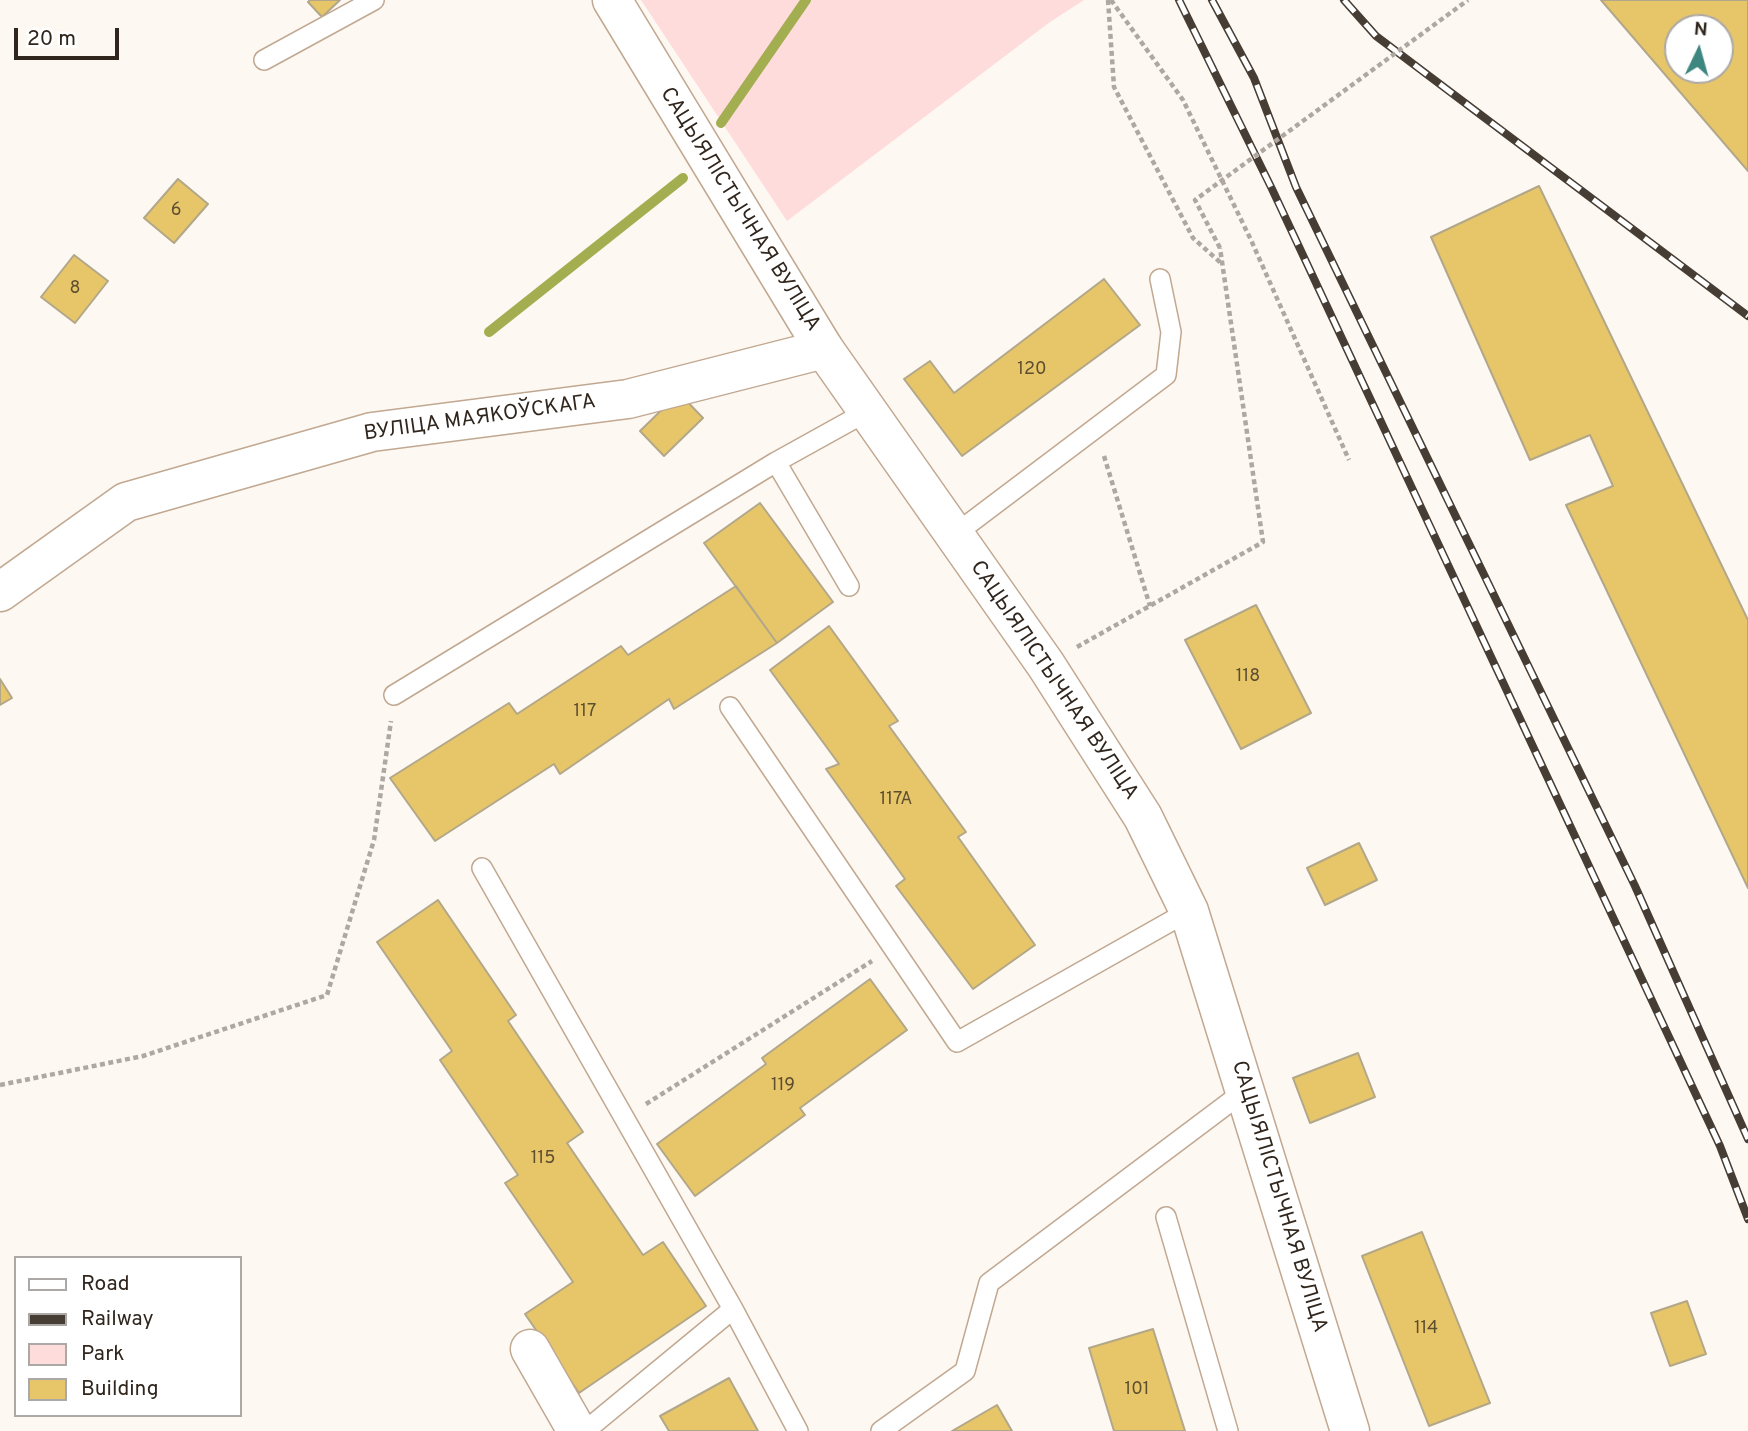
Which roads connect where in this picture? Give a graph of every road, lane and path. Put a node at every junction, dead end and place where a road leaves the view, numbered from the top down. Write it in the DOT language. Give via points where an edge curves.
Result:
graph roads {
  1 [pos="374,0"];
  2 [pos="612,0"];
  3 [pos="1109,0"];
  4 [pos="1468,0"];
  5 [pos="264,60"];
  6 [pos="1223,265"];
  7 [pos="1160,279"];
  8 [pos="824,349"];
  9 [pos="868,411"];
  10 [pos="1095,428"];
  11 [pos="1349,460"];
  12 [pos="775,462"];
  13 [pos="954,535"];
  14 [pos="849,586"];
  15 [pos="0,592"];
  16 [pos="1150,606"];
  17 [pos="1046,665"];
  18 [pos="394,695"];
  19 [pos="730,707"];
  20 [pos="482,868"];
  21 [pos="1189,911"];
  22 [pos="893,947"];
  23 [pos="0,1085"];
  24 [pos="1246,1090"];
  25 [pos="625,1118"];
  26 [pos="1166,1217"];
  27 [pos="733,1309"];
  28 [pos="530,1349"];
  29 [pos="892,1428"];
  30 [pos="577,1431"];
  31 [pos="585,1431"];
  32 [pos="798,1431"];
  33 [pos="1228,1431"];
  34 [pos="1350,1431"];
  1 -- 5 [label="lane"];
  2 -- 8 [label="street, САЦЫЯЛІСТЫЧНАЯ ВУЛІЦА"];
  3 -- 6 [label="path" via="1114,87 1193,238"];
  3 -- 11 [label="path" via="1183,100"];
  4 -- 6 [label="path, bridge" via="1195,200 1220,248"];
  6 -- 16 [label="path" via="1263,542"];
  7 -- 10 [label="lane" via="1171,332 1166,375"];
  8 -- 9 [label="street, САЦЫЯЛІСТЫЧНАЯ ВУЛІЦА"];
  8 -- 15 [label="street, ВУЛІЦА МАЯКОЎСКАГА" via="628,399 372,432 127,502"];
  9 -- 12 [label="lane"];
  9 -- 13 [label="street, САЦЫЯЛІСТЫЧНАЯ ВУЛІЦА"];
  10 -- 13 [label="lane"];
  10 -- 16 [label="path"];
  12 -- 14 [label="lane"];
  12 -- 18 [label="lane"];
  13 -- 17 [label="street, САЦЫЯЛІСТЫЧНАЯ ВУЛІЦА"];
  16 -- 17 [label="path"];
  17 -- 21 [label="street, САЦЫЯЛІСТЫЧНАЯ ВУЛІЦА" via="1143,817"];
  18 -- 23 [label="path" via="374,840 327,995 143,1056"];
  19 -- 22 [label="lane"];
  20 -- 25 [label="lane"];
  21 -- 22 [label="lane" via="957,1042"];
  21 -- 24 [label="street, САЦЫЯЛІСТЫЧНАЯ ВУЛІЦА"];
  22 -- 25 [label="path"];
  24 -- 29 [label="lane" via="989,1283 965,1371"];
  24 -- 34 [label="street, САЦЫЯЛІСТЫЧНАЯ ВУЛІЦА"];
  25 -- 27 [label="lane"];
  26 -- 33 [label="lane"];
  27 -- 31 [label="lane"];
  27 -- 32 [label="lane"];
  28 -- 30 [label="street"];
}
